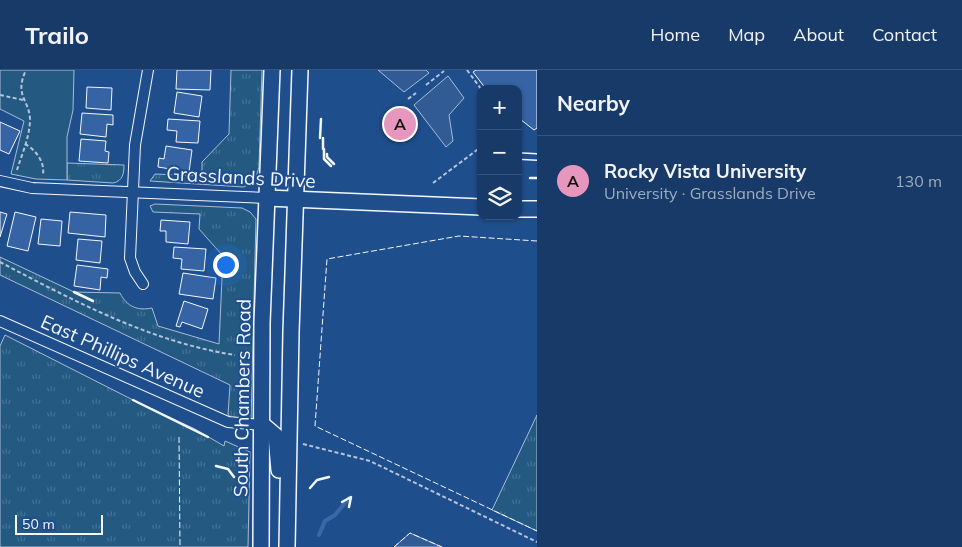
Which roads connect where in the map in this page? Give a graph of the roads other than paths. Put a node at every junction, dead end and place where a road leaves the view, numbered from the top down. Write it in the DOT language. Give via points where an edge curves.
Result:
graph roads {
  1 [pos="148,70"];
  2 [pos="272,70"];
  3 [pos="300,70"];
  4 [pos="522,156"];
  5 [pos="537,157"];
  6 [pos="0,181"];
  7 [pos="133,192"];
  8 [pos="267,198"];
  9 [pos="295,200"];
  10 [pos="477,207"];
  11 [pos="522,208"];
  12 [pos="537,209"];
  13 [pos="143,284"];
  14 [pos="0,320"];
  15 [pos="262,426"];
  16 [pos="287,544"];
  17 [pos="261,547"];
  1 -- 7 [label="street" via="135,145"];
  2 -- 8 [label="main road, South Chambers Road"];
  3 -- 9 [label="main road"];
  4 -- 5 [label="lane"];
  6 -- 7 [label="street, Grasslands Drive" via="32,188"];
  7 -- 8 [label="street, Grasslands Drive"];
  7 -- 13 [label="street" via="130,258"];
  8 -- 9 [label="main road, Grasslands Drive"];
  8 -- 15 [label="main road, South Chambers Road"];
  9 -- 10 [label="main road, Grasslands Drive"];
  9 -- 16 [label="main road"];
  11 -- 12 [label="main road"];
  14 -- 15 [label="street, East Phillips Avenue" via="228,422"];
  15 -- 16 [label="main road" via="276,436 279,457 277,505"];
  15 -- 17 [label="main road, South Chambers Road"];
}
